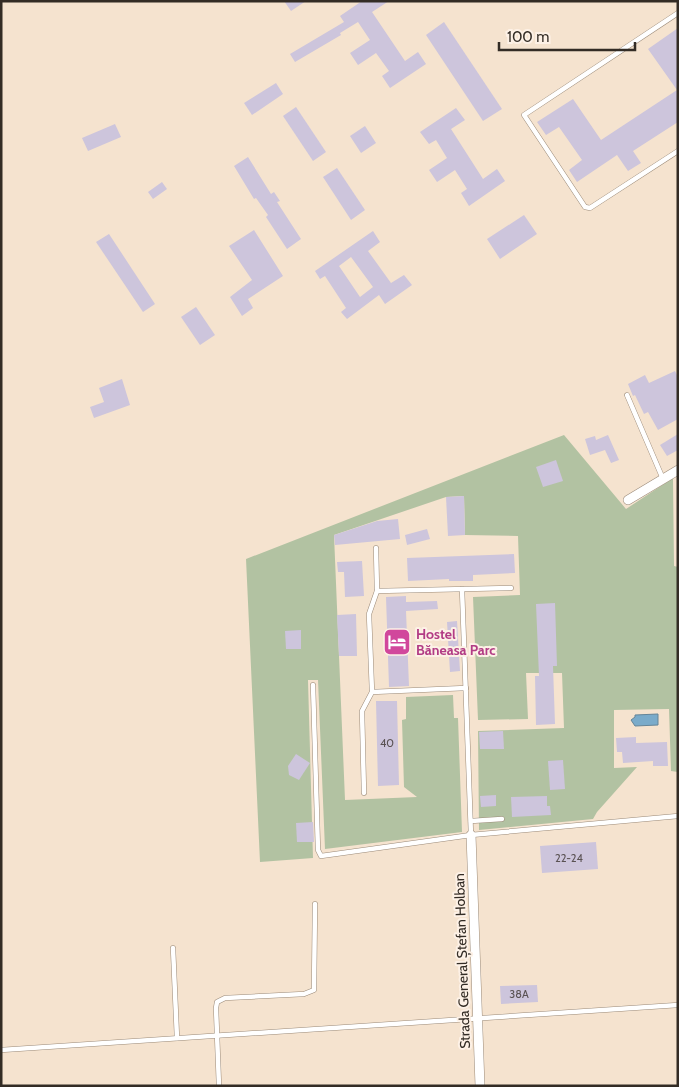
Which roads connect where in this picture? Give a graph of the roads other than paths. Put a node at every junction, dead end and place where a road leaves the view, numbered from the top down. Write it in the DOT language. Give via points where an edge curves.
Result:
graph roads {
  1 [pos="678,13"];
  2 [pos="678,151"];
  3 [pos="627,395"];
  4 [pos="678,470"];
  5 [pos="663,479"];
  6 [pos="628,500"];
  7 [pos="376,548"];
  8 [pos="511,588"];
  9 [pos="462,589"];
  10 [pos="377,591"];
  11 [pos="313,685"];
  12 [pos="466,688"];
  13 [pos="372,692"];
  14 [pos="364,793"];
  15 [pos="678,816"];
  16 [pos="502,819"];
  17 [pos="471,821"];
  18 [pos="471,835"];
  19 [pos="315,904"];
  20 [pos="173,948"];
  21 [pos="678,1005"];
  22 [pos="478,1018"];
  23 [pos="217,1036"];
  24 [pos="177,1038"];
  25 [pos="1,1050"];
  26 [pos="219,1086"];
  27 [pos="480,1086"];
  1 -- 2 [label="lane" via="524,115 586,207 590,208"];
  3 -- 5 [label="lane"];
  4 -- 5 [label="street"];
  5 -- 6 [label="street"];
  7 -- 10 [label="lane"];
  8 -- 9 [label="lane"];
  9 -- 10 [label="lane"];
  9 -- 12 [label="lane"];
  10 -- 13 [label="lane" via="369,614"];
  11 -- 18 [label="lane" via="319,854 324,856"];
  12 -- 13 [label="lane"];
  12 -- 17 [label="lane"];
  13 -- 14 [label="lane" via="362,711"];
  15 -- 18 [label="lane"];
  16 -- 17 [label="lane"];
  17 -- 18 [label="lane"];
  18 -- 22 [label="street, Strada General Ștefan Holban"];
  19 -- 23 [label="lane" via="314,990 304,994 220,1000 216,1008"];
  20 -- 24 [label="lane"];
  21 -- 22 [label="lane"];
  22 -- 23 [label="lane"];
  22 -- 27 [label="street, Strada General Ștefan Holban"];
  23 -- 24 [label="lane"];
  23 -- 26 [label="lane"];
  24 -- 25 [label="lane"];
}
